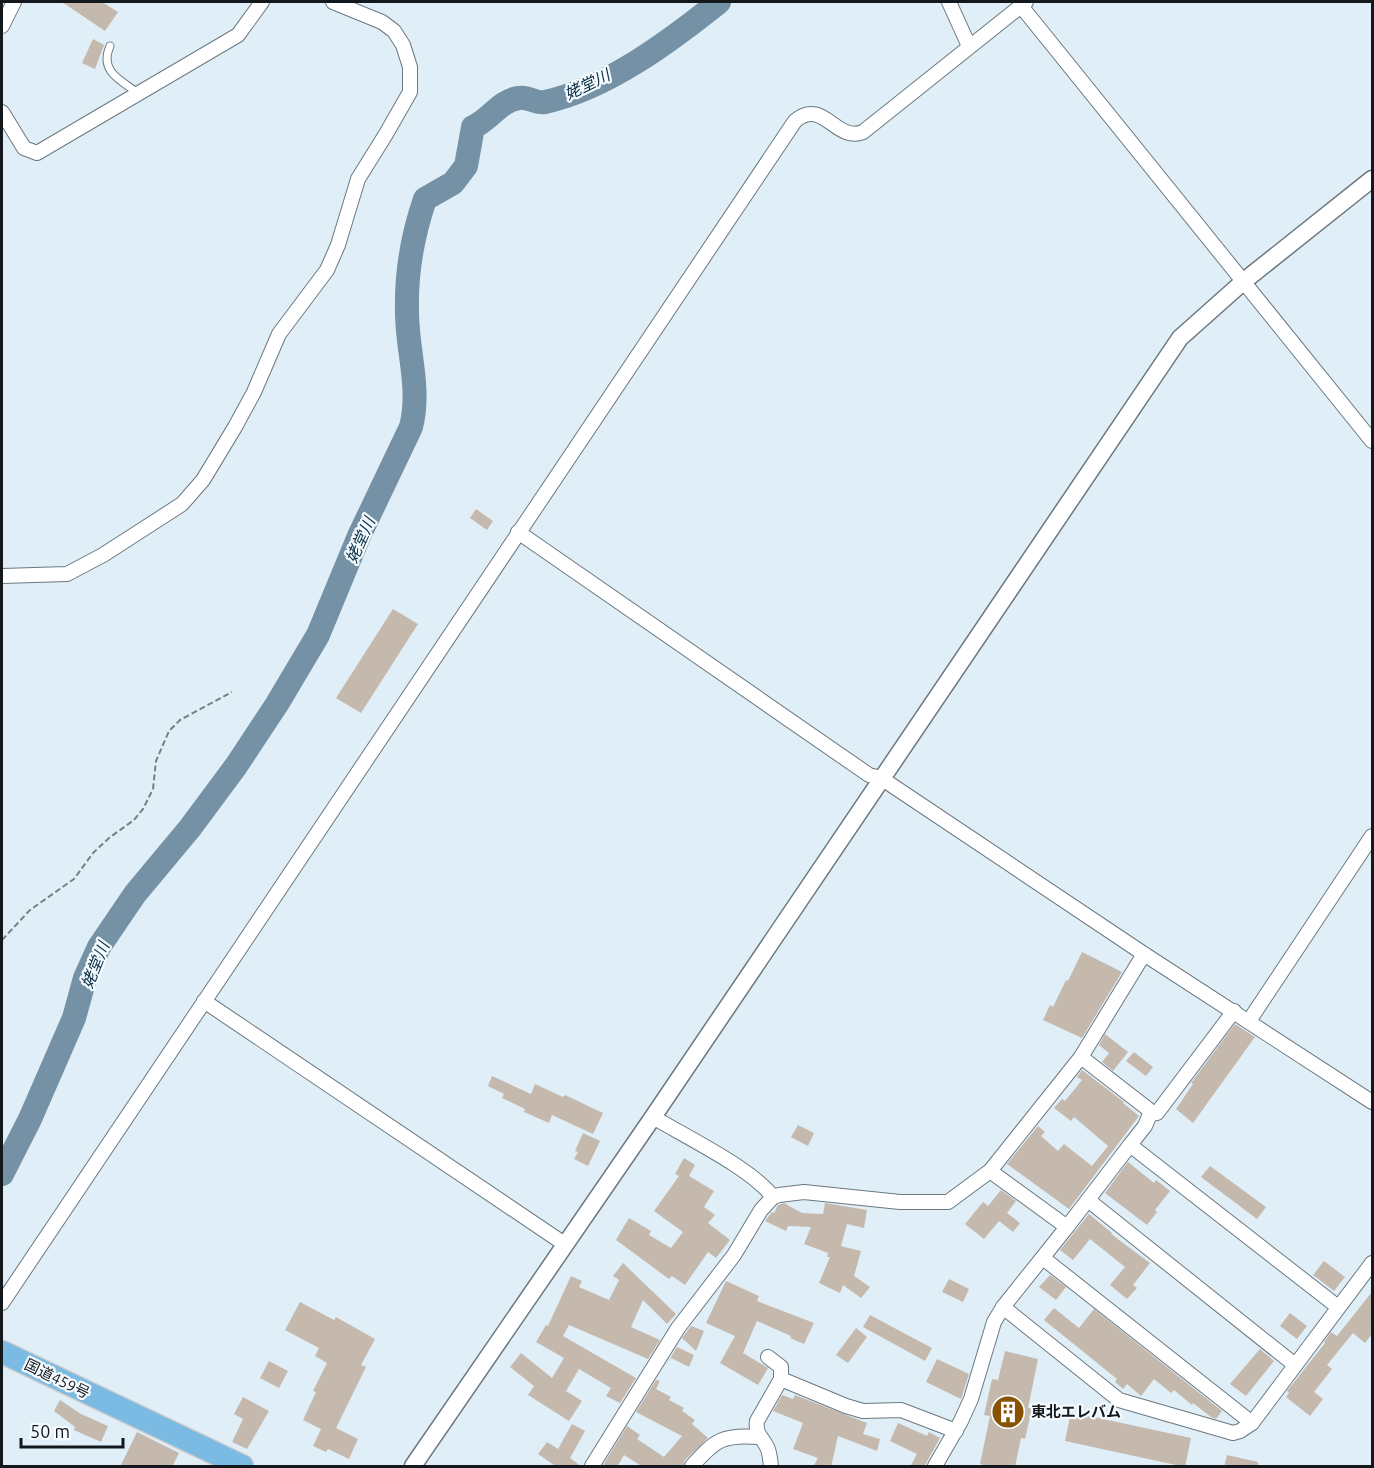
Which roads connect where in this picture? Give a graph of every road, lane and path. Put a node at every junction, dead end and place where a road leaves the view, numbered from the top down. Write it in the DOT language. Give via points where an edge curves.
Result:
graph roads {
  1 [pos="14,2"];
  2 [pos="262,2"];
  3 [pos="333,2"];
  4 [pos="949,2"];
  5 [pos="1024,4"];
  6 [pos="2,26"];
  7 [pos="110,46"];
  8 [pos="969,46"];
  9 [pos="138,93"];
  10 [pos="2,112"];
  11 [pos="1372,179"];
  12 [pos="1244,282"];
  13 [pos="1372,441"];
  14 [pos="519,532"];
  15 [pos="2,576"];
  16 [pos="232,692"];
  17 [pos="881,778"];
  18 [pos="1372,836"];
  19 [pos="2,940"];
  20 [pos="1144,954"];
  21 [pos="204,1001"];
  22 [pos="1234,1011"];
  23 [pos="1249,1021"];
  24 [pos="1081,1057"];
  25 [pos="1372,1102"];
  26 [pos="1150,1114"];
  27 [pos="653,1117"];
  28 [pos="1130,1145"];
  29 [pos="990,1171"];
  30 [pos="773,1197"];
  31 [pos="1088,1200"];
  32 [pos="1067,1227"];
  33 [pos="566,1245"];
  34 [pos="1043,1258"];
  35 [pos="1372,1263"];
  36 [pos="2,1302"];
  37 [pos="1003,1307"];
  38 [pos="1338,1307"];
  39 [pos="2,1352"];
  40 [pos="768,1357"];
  41 [pos="1295,1365"];
  42 [pos="781,1379"];
  43 [pos="1252,1423"];
  44 [pos="956,1431"];
  45 [pos="759,1437"];
  46 [pos="242,1467"];
  47 [pos="413,1467"];
  48 [pos="591,1467"];
  49 [pos="692,1467"];
  50 [pos="771,1467"];
  51 [pos="935,1467"];
  1 -- 6 [label="street"];
  2 -- 9 [label="street" via="238,35"];
  3 -- 15 [label="street" via="394,31 410,68 410,92 358,179 327,270 279,334 235,427 203,480 182,504 67,574"];
  4 -- 8 [label="street"];
  5 -- 8 [label="street"];
  5 -- 12 [label="street"];
  7 -- 9 [label="lane" via="106,57 109,68"];
  8 -- 14 [label="street" via="863,132 847,134 809,113 795,121"];
  9 -- 10 [label="street" via="37,153 24,148"];
  11 -- 12 [label="street"];
  12 -- 13 [label="street"];
  12 -- 17 [label="street" via="1180,338"];
  14 -- 17 [label="street" via="869,775"];
  14 -- 21 [label="street"];
  16 -- 19 [label="path" via="169,730 156,761 153,789 134,820 109,838 74,879 30,910"];
  17 -- 20 [label="street"];
  17 -- 27 [label="street"];
  18 -- 23 [label="street"];
  20 -- 22 [label="street"];
  20 -- 24 [label="street"];
  21 -- 33 [label="street"];
  21 -- 36 [label="street"];
  22 -- 23 [label="street"];
  22 -- 26 [label="street" via="1157,1113"];
  23 -- 25 [label="street"];
  24 -- 26 [label="street" via="1145,1105"];
  24 -- 29 [label="street"];
  26 -- 28 [label="street"];
  27 -- 30 [label="street" via="737,1167"];
  27 -- 33 [label="street"];
  28 -- 31 [label="street"];
  28 -- 38 [label="street"];
  29 -- 30 [label="street" via="948,1202 900,1202 804,1192"];
  29 -- 32 [label="street"];
  30 -- 48 [label="street" via="678,1328"];
  31 -- 32 [label="street"];
  31 -- 41 [label="street"];
  32 -- 34 [label="street"];
  33 -- 47 [label="street"];
  34 -- 37 [label="street"];
  34 -- 43 [label="street"];
  35 -- 38 [label="street"];
  37 -- 43 [label="street" via="1119,1400 1233,1433"];
  37 -- 44 [label="street" via="994,1322 971,1399"];
  38 -- 41 [label="street"];
  39 -- 46 [label="highway, 国道459号"];
  40 -- 42 [label="street" via="781,1367"];
  41 -- 43 [label="street"];
  42 -- 44 [label="street" via="846,1406 863,1411 901,1410"];
  42 -- 45 [label="street" via="757,1421"];
  44 -- 51 [label="street"];
  45 -- 49 [label="street" via="742,1436 711,1445"];
  45 -- 50 [label="street" via="769,1450"];
}
